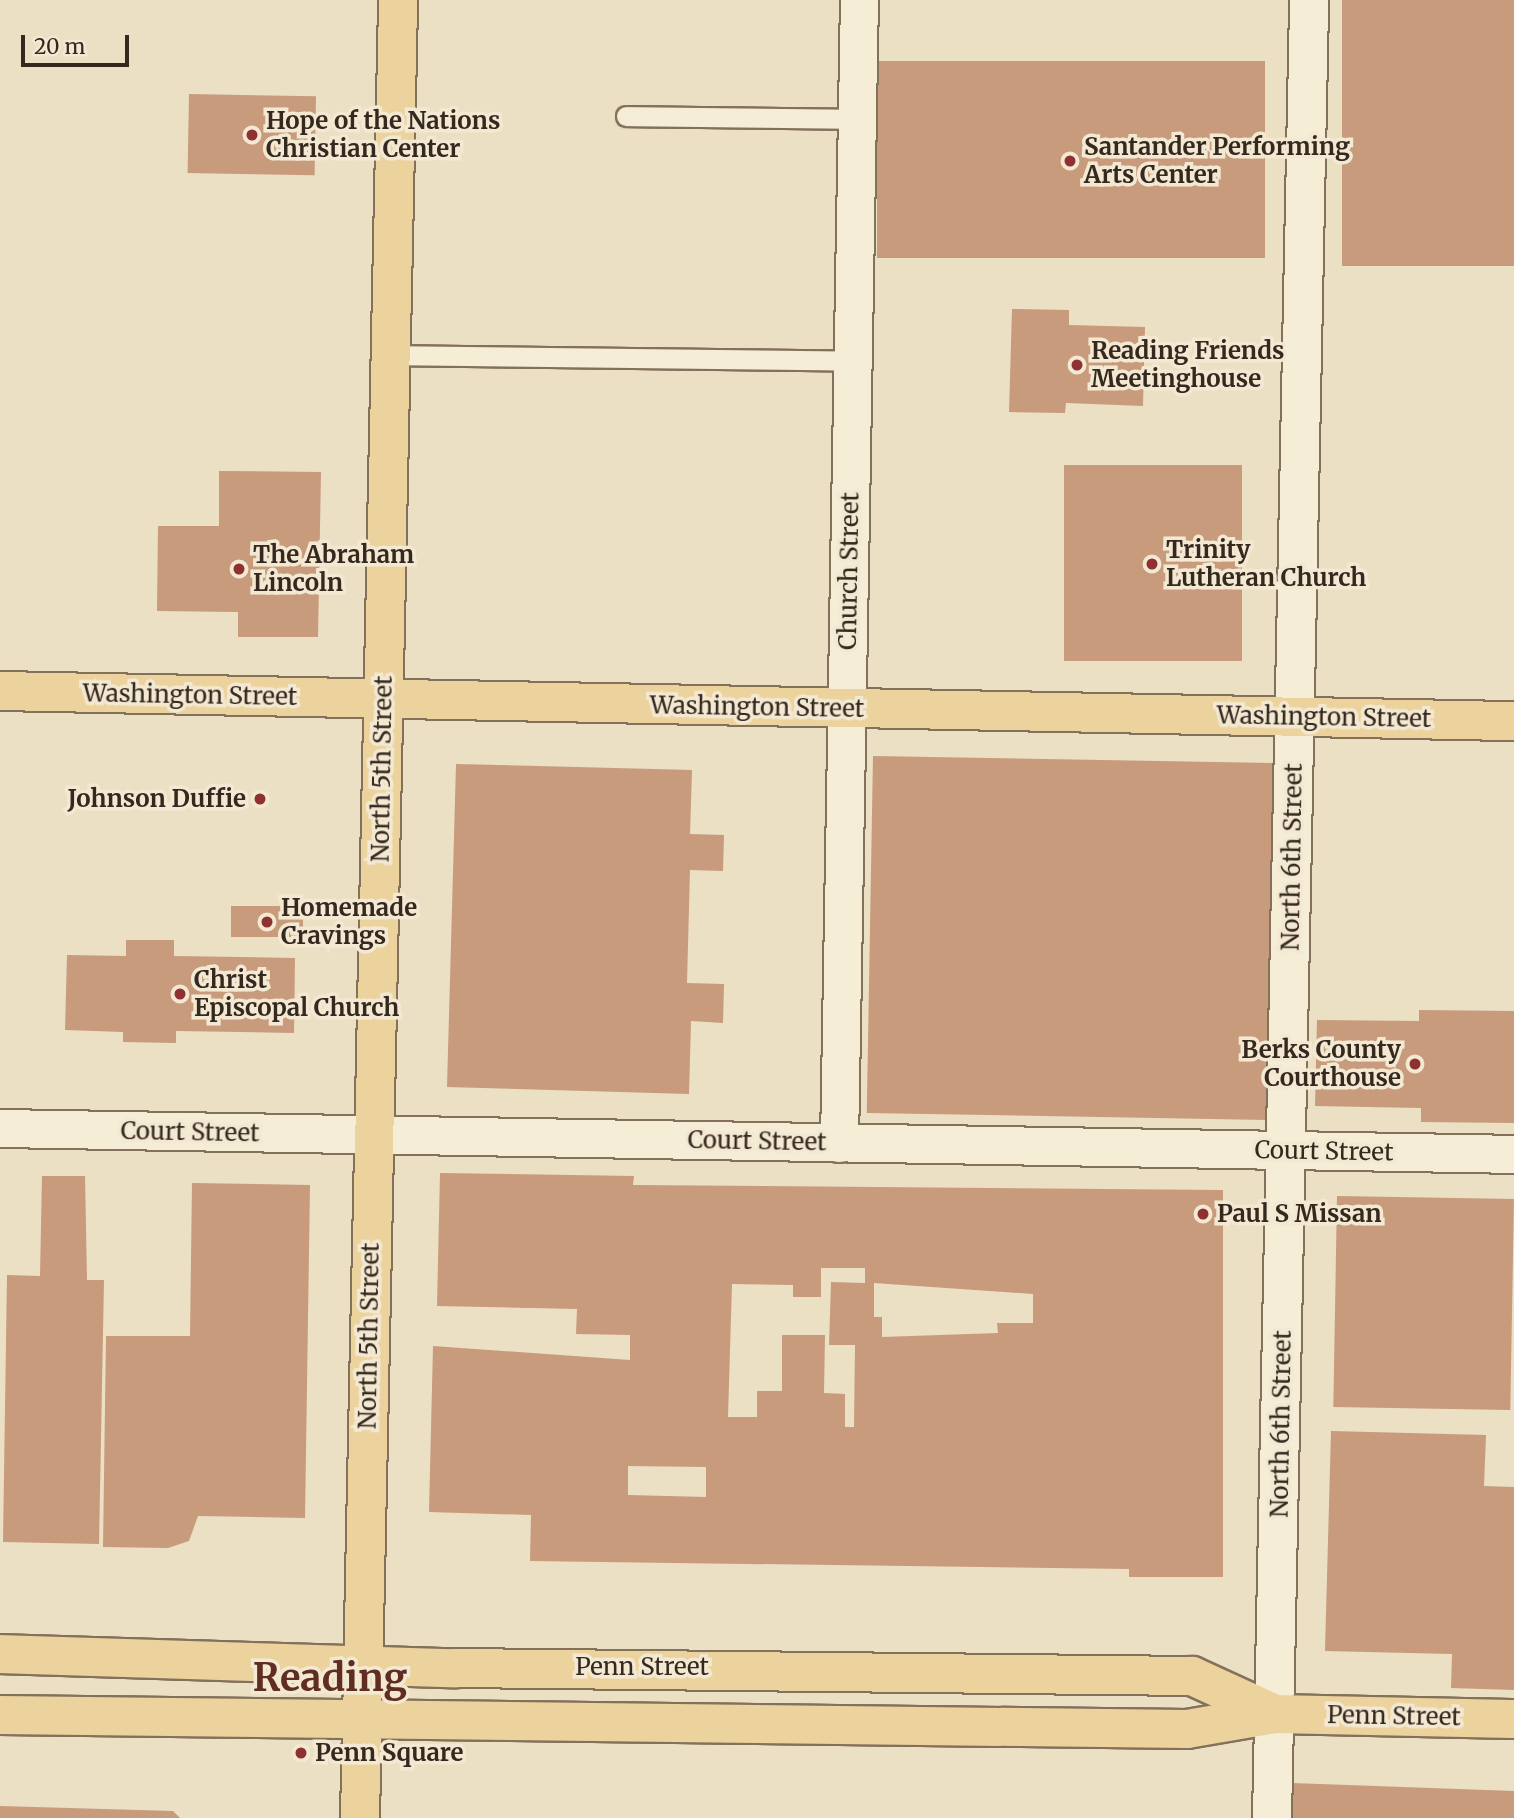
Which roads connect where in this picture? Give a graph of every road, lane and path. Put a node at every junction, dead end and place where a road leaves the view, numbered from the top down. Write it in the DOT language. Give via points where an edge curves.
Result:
graph roads {
  1 [pos="398,0"];
  2 [pos="859,0"];
  3 [pos="1309,0"];
  4 [pos="626,116"];
  5 [pos="857,119"];
  6 [pos="391,355"];
  7 [pos="853,361"];
  8 [pos="0,691"];
  9 [pos="383,699"];
  10 [pos="846,708"];
  11 [pos="1294,717"];
  12 [pos="1514,721"];
  13 [pos="0,1128"];
  14 [pos="374,1135"];
  15 [pos="839,1143"];
  16 [pos="1286,1150"];
  17 [pos="1514,1154"];
  18 [pos="0,1654"];
  19 [pos="363,1664"];
  20 [pos="1275,1714"];
  21 [pos="0,1715"];
  22 [pos="362,1718"];
  23 [pos="1514,1719"];
  24 [pos="360,1818"];
  25 [pos="1272,1818"];
  1 -- 6 [label="main road, North 5th Street"];
  2 -- 5 [label="street, Church Street"];
  3 -- 11 [label="street, North 6th Street"];
  4 -- 5 [label="lane"];
  5 -- 7 [label="street, Church Street"];
  6 -- 7 [label="lane"];
  6 -- 9 [label="main road, North 5th Street"];
  7 -- 10 [label="street, Church Street"];
  8 -- 9 [label="main road, Washington Street"];
  9 -- 10 [label="main road, Washington Street"];
  9 -- 14 [label="main road, North 5th Street"];
  10 -- 11 [label="main road, Washington Street"];
  10 -- 15 [label="street, Church Street"];
  11 -- 12 [label="main road, Washington Street"];
  11 -- 16 [label="street, North 6th Street"];
  13 -- 14 [label="street, Court Street"];
  14 -- 15 [label="street, Court Street"];
  14 -- 19 [label="main road, North 5th Street"];
  15 -- 16 [label="street, Court Street"];
  16 -- 17 [label="street, Court Street"];
  16 -- 20 [label="street, North 6th Street"];
  18 -- 19 [label="main road, Penn Street"];
  19 -- 20 [label="main road, Penn Street" via="1192,1676"];
  19 -- 22 [label="main road, North 5th Street"];
  20 -- 22 [label="main road, Penn Street" via="1187,1729"];
  20 -- 23 [label="main road, Penn Street"];
  20 -- 25 [label="street, North 6th Street"];
  21 -- 22 [label="main road, Penn Street"];
  22 -- 24 [label="main road, North 5th Street"];
}
